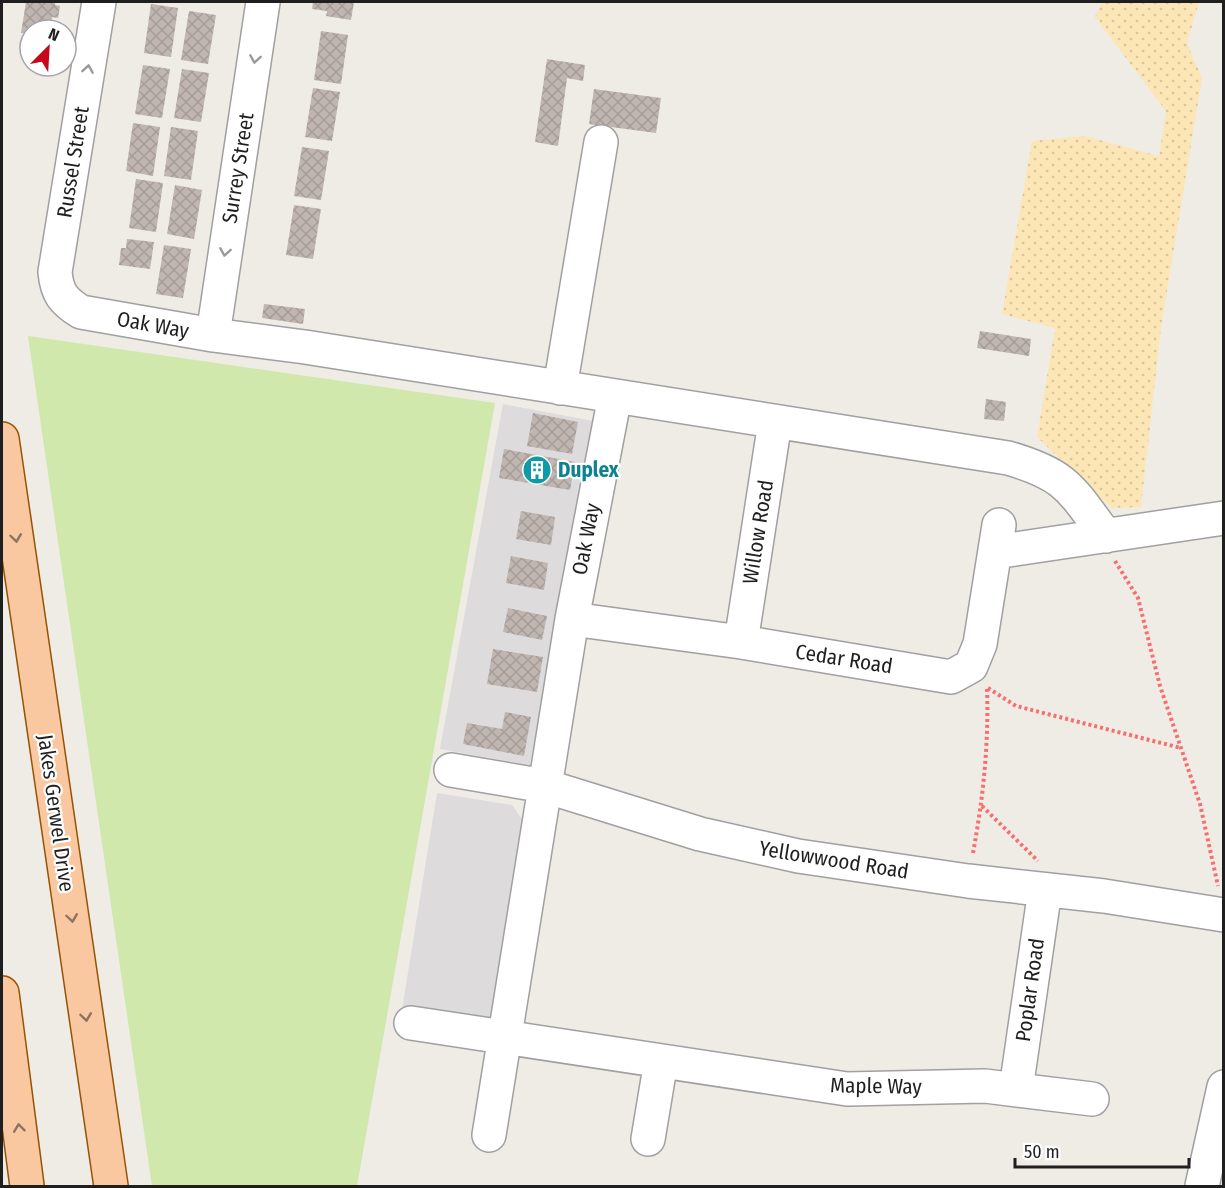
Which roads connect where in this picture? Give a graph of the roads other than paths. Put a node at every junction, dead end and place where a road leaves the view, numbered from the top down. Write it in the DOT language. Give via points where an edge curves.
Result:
graph roads {
  1 [pos="99,2"];
  2 [pos="263,2"];
  3 [pos="601,142"];
  4 [pos="81,312"];
  5 [pos="213,335"];
  6 [pos="560,388"];
  7 [pos="615,396"];
  8 [pos="775,422"];
  9 [pos="2,439"];
  10 [pos="1224,518"];
  11 [pos="1106,536"];
  12 [pos="572,619"];
  13 [pos="741,642"];
  14 [pos="451,770"];
  15 [pos="545,786"];
  16 [pos="1045,890"];
  17 [pos="1220,915"];
  18 [pos="2,993"];
  19 [pos="411,1023"];
  20 [pos="506,1038"];
  21 [pos="661,1062"];
  22 [pos="1224,1087"];
  23 [pos="1016,1089"];
  24 [pos="1092,1099"];
  25 [pos="489,1135"];
  26 [pos="648,1139"];
  27 [pos="27,1186"];
  28 [pos="111,1186"];
  29 [pos="1202,1186"];
  4 -- 1 [label="street, Russel Street, one-way" via="66,303 57,291 55,272"];
  2 -- 5 [label="street, Surrey Street, one-way"];
  3 -- 6 [label="street"];
  4 -- 5 [label="street, Oak Way"];
  5 -- 6 [label="street, Oak Way"];
  6 -- 7 [label="street, Oak Way"];
  7 -- 8 [label="street"];
  7 -- 12 [label="street, Oak Way"];
  8 -- 11 [label="street" via="1033,465 1070,488"];
  8 -- 13 [label="street, Willow Road"];
  9 -- 28 [label="main road, Jakes Gerwel Drive, one-way"];
  10 -- 11 [label="street"];
  11 -- 13 [label="street, Cedar Road" via="997,539 980,644 979,676 951,676"];
  12 -- 13 [label="street, Cedar Road"];
  12 -- 15 [label="street, Oak Way"];
  14 -- 15 [label="street, Yellowwood Road"];
  15 -- 16 [label="street, Yellowwood Road" via="747,846"];
  15 -- 20 [label="street, Oak Way"];
  16 -- 17 [label="street, Yellowwood Road"];
  16 -- 23 [label="street, Poplar Road"];
  27 -- 18 [label="main road, one-way"];
  19 -- 20 [label="street, Maple Way"];
  20 -- 21 [label="street, Maple Way"];
  20 -- 25 [label="street, Oak Way"];
  21 -- 23 [label="street, Maple Way" via="847,1089"];
  21 -- 26 [label="street"];
  22 -- 29 [label="street"];
  23 -- 24 [label="street, Maple Way"];
}
